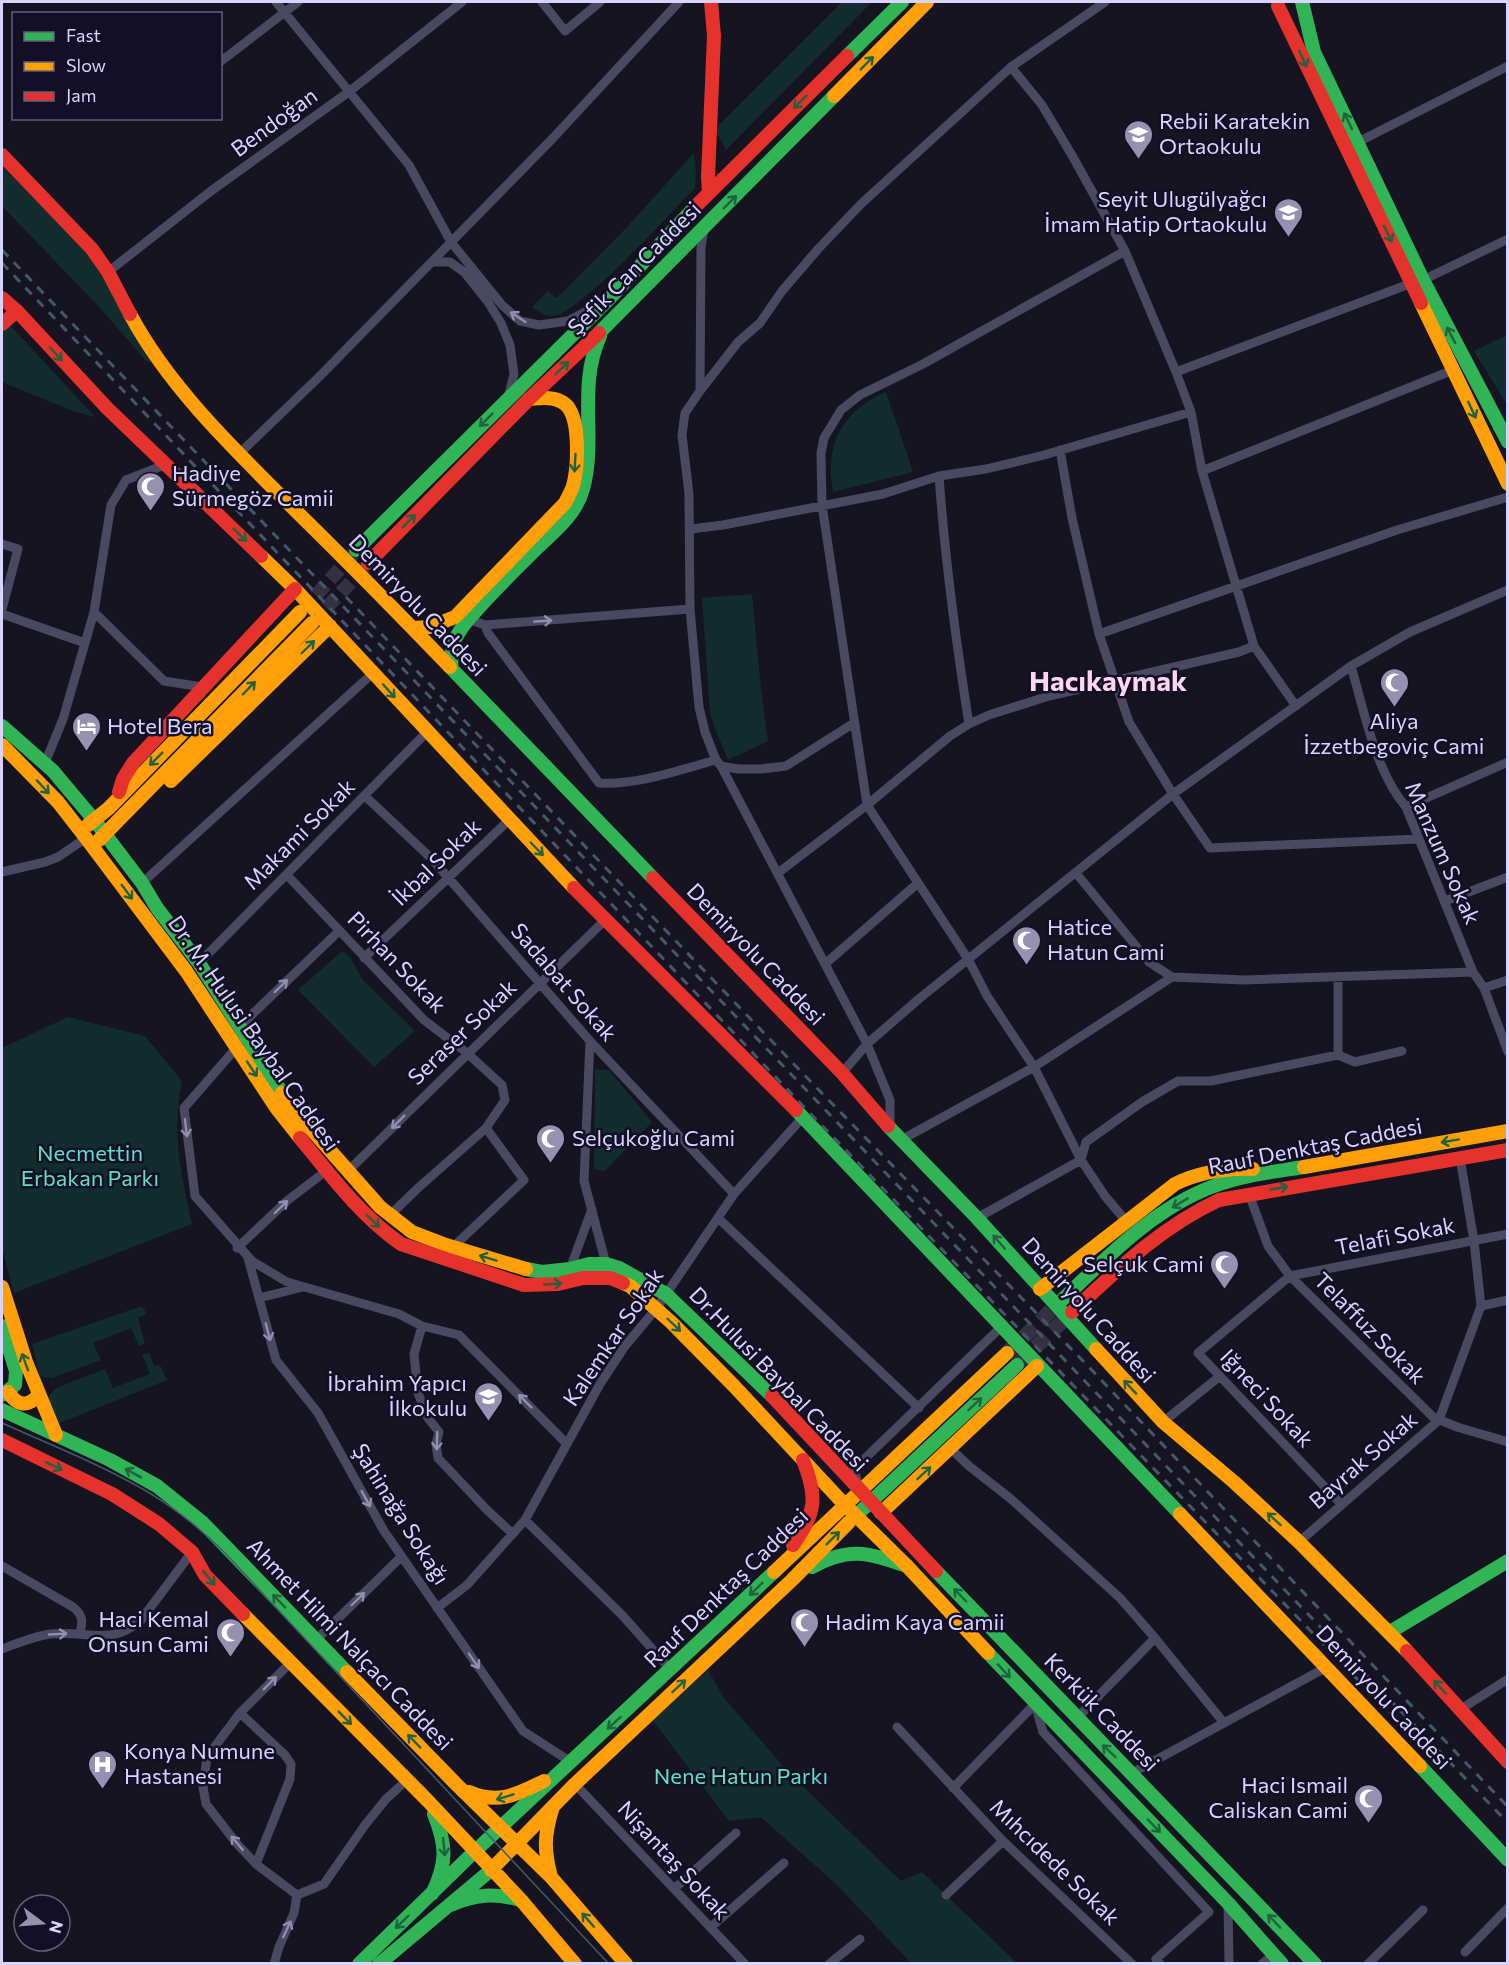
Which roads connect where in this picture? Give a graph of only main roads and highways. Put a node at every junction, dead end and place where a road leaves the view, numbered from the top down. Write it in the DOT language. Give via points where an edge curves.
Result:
graph roads {
  1 [pos="711,2"];
  2 [pos="902,2"];
  3 [pos="927,2"];
  4 [pos="1302,2"];
  5 [pos="1276,4"];
  6 [pos="2,155"];
  7 [pos="709,192"];
  8 [pos="1417,281"];
  9 [pos="2,299"];
  10 [pos="16,311"];
  11 [pos="2,324"];
  12 [pos="606,327"];
  13 [pos="529,399"];
  14 [pos="1508,442"];
  15 [pos="1508,484"];
  16 [pos="356,550"];
  17 [pos="368,563"];
  18 [pos="295,589"];
  19 [pos="300,612"];
  20 [pos="312,623"];
  21 [pos="330,626"];
  22 [pos="413,628"];
  23 [pos="451,668"];
  24 [pos="2,726"];
  25 [pos="2,745"];
  26 [pos="117,798"];
  27 [pos="126,814"];
  28 [pos="95,821"];
  29 [pos="105,835"];
  30 [pos="86,838"];
  31 [pos="1508,1131"];
  32 [pos="1508,1150"];
  33 [pos="1277,1171"];
  34 [pos="606,1264"];
  35 [pos="630,1286"];
  36 [pos="2,1287"];
  37 [pos="1040,1288"];
  38 [pos="1061,1301"];
  39 [pos="1072,1312"];
  40 [pos="2,1326"];
  41 [pos="1007,1353"];
  42 [pos="1017,1365"];
  43 [pos="1038,1365"];
  44 [pos="5,1394"];
  45 [pos="38,1396"];
  46 [pos="2,1410"];
  47 [pos="57,1435"];
  48 [pos="2,1440"];
  49 [pos="803,1460"];
  50 [pos="859,1491"];
  51 [pos="870,1502"];
  52 [pos="844,1504"];
  53 [pos="881,1513"];
  54 [pos="856,1515"];
  55 [pos="1508,1561"];
  56 [pos="908,1566"];
  57 [pos="773,1573"];
  58 [pos="792,1580"];
  59 [pos="1390,1632"];
  60 [pos="1508,1762"];
  61 [pos="555,1776"];
  62 [pos="455,1783"];
  63 [pos="428,1801"];
  64 [pos="554,1806"];
  65 [pos="501,1828"];
  66 [pos="516,1844"];
  67 [pos="474,1852"];
  68 [pos="1508,1860"];
  69 [pos="491,1870"];
  70 [pos="551,1877"];
  71 [pos="432,1894"];
  72 [pos="521,1900"];
  73 [pos="451,1905"];
  74 [pos="1278,1959"];
  75 [pos="359,1964"];
  76 [pos="379,1964"];
  77 [pos="575,1964"];
  78 [pos="626,1964"];
  79 [pos="1315,1964"];
  1 -- 7 [label="main road" via="714,36"];
  2 -- 7 [label="main road, Şefik Can Caddesi, one-way"];
  12 -- 3 [label="main road, Şefik Can Caddesi, one-way"];
  4 -- 5 [label="main road" via="1293,9"];
  8 -- 4 [label="main road, one-way" via="1358,142 1314,52"];
  5 -- 8 [label="main road, one-way" via="1331,119"];
  6 -- 22 [label="main road, Demiryolu Caddesi" via="92,249 168,375 239,454"];
  7 -- 16 [label="main road, Şefik Can Caddesi, one-way" via="610,298"];
  14 -- 8 [label="main road, one-way"];
  8 -- 15 [label="main road, one-way" via="1453,370"];
  9 -- 10 [label="main road, Demiryolu Caddesi"];
  10 -- 11 [label="main road"];
  10 -- 18 [label="main road, Demiryolu Caddesi, one-way" via="107,408"];
  13 -- 12 [label="main road, Şefik Can Caddesi, one-way"];
  12 -- 23 [label="main road" via="591,358 583,492 569,515 458,631 450,647"];
  17 -- 13 [label="main road, Şefik Can Caddesi, one-way"];
  13 -- 22 [label="main road, one-way" via="545,397 564,403 576,416 574,485 565,503 455,616 437,626"];
  18 -- 21 [label="main road, Demiryolu Caddesi"];
  18 -- 26 [label="main road" via="133,764"];
  19 -- 26 [label="main road, one-way"];
  27 -- 20 [label="main road, one-way"];
  27 -- 21 [label="main road, one-way" via="141,808 166,786"];
  21 -- 43 [label="main road, Demiryolu Caddesi, one-way" via="509,820 803,1117"];
  22 -- 23 [label="main road, Demiryolu Caddesi"];
  37 -- 23 [label="main road, Demiryolu Caddesi, one-way" via="842,1072"];
  24 -- 28 [label="main road" via="45,763"];
  25 -- 30 [label="main road, one-way" via="58,802"];
  26 -- 28 [label="main road"];
  27 -- 29 [label="main road"];
  28 -- 29 [label="main road"];
  28 -- 30 [label="main road"];
  29 -- 30 [label="main road"];
  34 -- 29 [label="main road, Dr. M. Hulusi Baybal Caddesi, one-way" via="542,1272 525,1269 412,1232 380,1208 289,1104 199,963"];
  30 -- 35 [label="main road, Dr. M. Hulusi Baybal Caddesi, one-way" via="186,971 277,1109 326,1171 384,1232 401,1244 524,1285 610,1278"];
  31 -- 33 [label="main road, Rauf Denktaş Caddesi, one-way"];
  39 -- 32 [label="main road, Rauf Denktaş Caddesi, one-way" via="1140,1250 1188,1215 1219,1200"];
  33 -- 37 [label="main road" via="1232,1168 1195,1175 1165,1190"];
  33 -- 38 [label="main road, Rauf Denktaş Caddesi, one-way" via="1207,1187 1174,1206 1124,1243"];
  34 -- 50 [label="main road, Dr.Hulusi Baybal Caddesi" via="666,1294 777,1401"];
  35 -- 49 [label="main road, Dr.Hulusi Baybal Caddesi, one-way" via="735,1387"];
  45 -- 36 [label="main road, one-way"];
  59 -- 37 [label="main road, Demiryolu Caddesi, one-way" via="1299,1542 1163,1422"];
  40 -- 44 [label="main road" via="16,1371 15,1385"];
  41 -- 50 [label="main road, Rauf Denktaş Caddesi"];
  51 -- 42 [label="main road, Rauf Denktaş Caddesi, one-way"];
  53 -- 43 [label="main road, one-way"];
  43 -- 68 [label="main road, Demiryolu Caddesi"];
  44 -- 45 [label="main road" via="24,1405"];
  45 -- 47 [label="main road"];
  46 -- 47 [label="main road, Ahmet Hilmi Nalçacı Caddesi"];
  62 -- 47 [label="main road, Ahmet Hilmi Nalçacı Caddesi, one-way" via="203,1523 157,1486"];
  48 -- 63 [label="main road, one-way" via="112,1494 159,1524 192,1552 205,1575"];
  49 -- 52 [label="main road, Dr.Hulusi Baybal Caddesi"];
  49 -- 57 [label="main road" via="813,1485 814,1508"];
  50 -- 51 [label="main road, Kerkük Caddesi"];
  50 -- 52 [label="main road, Rauf Denktaş Caddesi"];
  51 -- 53 [label="main road, Kerkük Caddesi"];
  51 -- 54 [label="main road, Rauf Denktaş Caddesi"];
  52 -- 54 [label="main road, Dr.Hulusi Baybal Caddesi"];
  52 -- 57 [label="main road, Rauf Denktaş Caddesi"];
  79 -- 53 [label="main road, Kerkük Caddesi, one-way"];
  54 -- 56 [label="main road, Kerkük Caddesi"];
  58 -- 54 [label="main road, Rauf Denktaş Caddesi, one-way"];
  55 -- 59 [label="main road"];
  56 -- 58 [label="main road" via="849,1552 819,1562"];
  56 -- 74 [label="main road, Kerkük Caddesi, one-way"];
  57 -- 61 [label="main road, Rauf Denktaş Caddesi, one-way"];
  64 -- 58 [label="main road, Rauf Denktaş Caddesi, one-way"];
  60 -- 59 [label="main road, Demiryolu Caddesi, one-way"];
  61 -- 62 [label="main road, one-way" via="499,1800 474,1795"];
  61 -- 65 [label="main road, Rauf Denktaş Caddesi"];
  62 -- 65 [label="main road, Ahmet Hilmi Nalçacı Caddesi"];
  63 -- 67 [label="main road"];
  63 -- 71 [label="main road, one-way" via="446,1851 443,1872"];
  64 -- 66 [label="main road, Rauf Denktaş Caddesi"];
  64 -- 70 [label="main road" via="544,1845"];
  65 -- 66 [label="main road, Ahmet Hilmi Nalçacı Caddesi"];
  65 -- 67 [label="main road, Rauf Denktaş Caddesi"];
  66 -- 69 [label="main road, Rauf Denktaş Caddesi"];
  66 -- 70 [label="main road, Ahmet Hilmi Nalçacı Caddesi"];
  67 -- 69 [label="main road"];
  67 -- 71 [label="main road, Rauf Denktaş Caddesi"];
  69 -- 72 [label="main road"];
  69 -- 73 [label="main road, Rauf Denktaş Caddesi"];
  78 -- 70 [label="main road, Ahmet Hilmi Nalçacı Caddesi, one-way"];
  71 -- 75 [label="main road, Rauf Denktaş Caddesi, one-way"];
  72 -- 73 [label="main road" via="486,1894"];
  72 -- 77 [label="main road"];
  73 -- 76 [label="main road, Rauf Denktaş Caddesi"];
}
